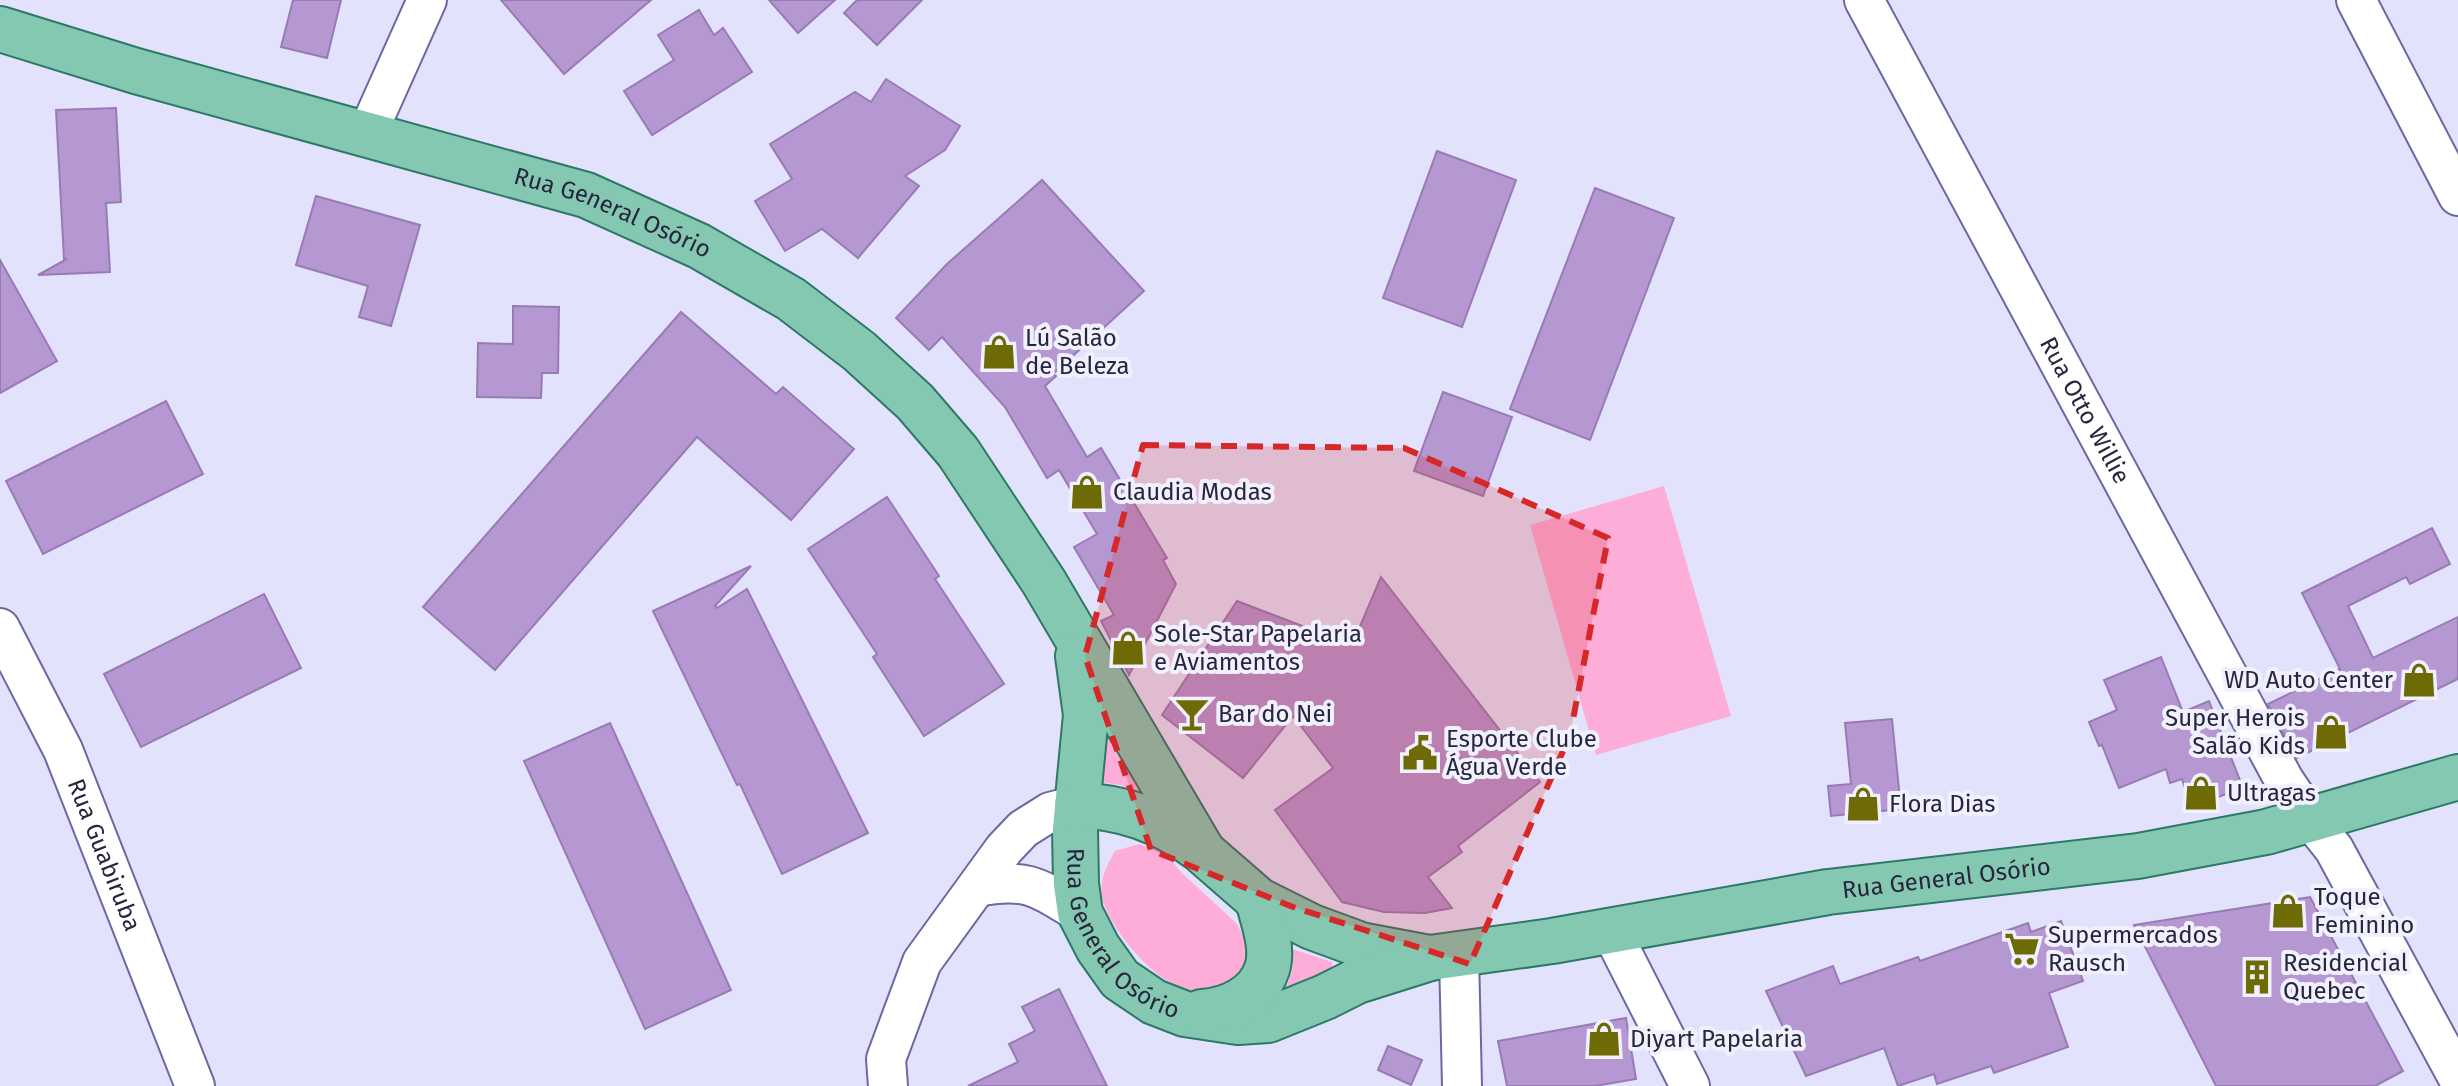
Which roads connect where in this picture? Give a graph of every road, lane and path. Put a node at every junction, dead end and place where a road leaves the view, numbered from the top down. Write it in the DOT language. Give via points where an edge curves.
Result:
graph roads {
  1 [pos="427,0"];
  2 [pos="1864,0"];
  3 [pos="2356,0"];
  4 [pos="0,29"];
  5 [pos="367,134"];
  6 [pos="2458,196"];
  7 [pos="0,628"];
  8 [pos="1074,633"];
  9 [pos="2458,777"];
  10 [pos="1077,805"];
  11 [pos="1123,810"];
  12 [pos="2310,819"];
  13 [pos="1203,852"];
  14 [pos="1074,858"];
  15 [pos="977,887"];
  16 [pos="1258,900"];
  17 [pos="1080,913"];
  18 [pos="1611,931"];
  19 [pos="1444,956"];
  20 [pos="1185,1014"];
  21 [pos="2458,1078"];
  22 [pos="195,1086"];
  23 [pos="888,1086"];
  24 [pos="1462,1086"];
  25 [pos="1690,1086"];
  1 -- 5 [label="street"];
  2 -- 12 [label="street, Rua Otto Willie" via="2284,780"];
  3 -- 6 [label="street"];
  4 -- 5 [label="main road, Rua General Osório"];
  5 -- 8 [label="main road, Rua General Osório" via="586,195 699,246 791,299 915,402 958,452"];
  7 -- 22 [label="street, Rua Guabiruba" via="63,750"];
  8 -- 10 [label="main road, Rua General Osório" via="1086,715"];
  8 -- 13 [label="main road, Rua General Osório"];
  9 -- 12 [label="main road, Rua General Osório"];
  10 -- 11 [label="main road"];
  10 -- 14 [label="main road, Rua General Osório"];
  10 -- 15 [label="street" via="1050,812 1023,829"];
  11 -- 13 [label="main road" via="1160,823"];
  11 -- 14 [label="main road" via="1096,829"];
  12 -- 18 [label="main road, Rua General Osório" via="2138,856 1828,892"];
  12 -- 21 [label="street, Rua Otto Willie" via="2334,849"];
  13 -- 16 [label="main road, Rua General Osório"];
  14 -- 17 [label="main road, Rua General Osório"];
  15 -- 17 [label="street" via="1019,882 1038,887"];
  15 -- 23 [label="street" via="922,962 886,1059"];
  16 -- 19 [label="main road, Rua General Osório" via="1361,945"];
  16 -- 20 [label="main road" via="1268,968 1255,990 1237,1005"];
  17 -- 20 [label="main road, Rua General Osório" via="1120,979 1154,1002"];
  18 -- 19 [label="main road, Rua General Osório"];
  18 -- 25 [label="street"];
  19 -- 20 [label="main road, Rua General Osório" via="1357,981 1268,1020 1238,1022"];
  19 -- 24 [label="street"];
}
